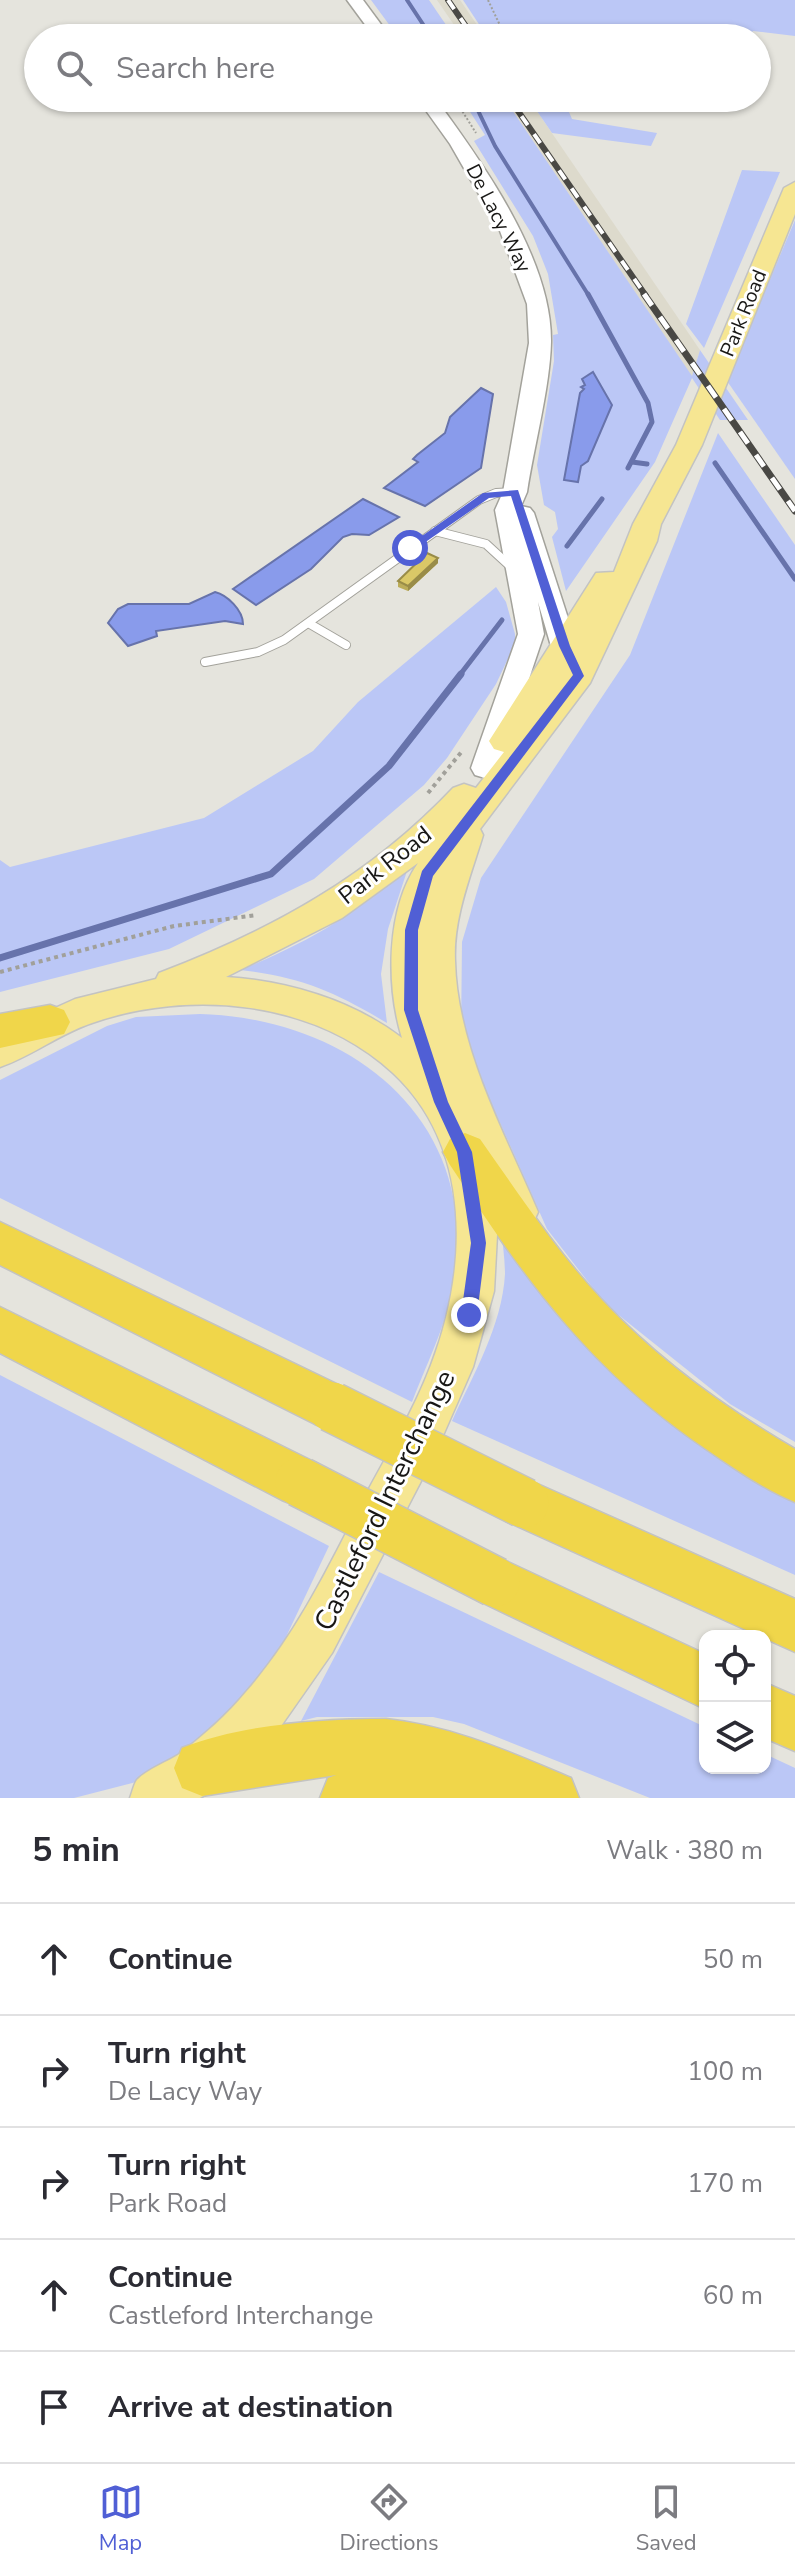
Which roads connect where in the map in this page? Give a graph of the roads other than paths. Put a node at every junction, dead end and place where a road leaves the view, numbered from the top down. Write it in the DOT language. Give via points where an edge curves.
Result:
graph roads {
  1 [pos="355,0"];
  2 [pos="373,24"];
  3 [pos="436,112"];
  4 [pos="795,188"];
  5 [pos="515,492"];
  6 [pos="647,524"];
  7 [pos="435,531"];
  8 [pos="518,577"];
  9 [pos="310,624"];
  10 [pos="346,645"];
  11 [pos="564,646"];
  12 [pos="205,662"];
  13 [pos="579,676"];
  14 [pos="477,755"];
  15 [pos="467,809"];
  16 [pos="130,998"];
  17 [pos="50,1022"];
  18 [pos="0,1031"];
  19 [pos="0,1052"];
  20 [pos="441,1102"];
  21 [pos="465,1152"];
  22 [pos="0,1243"];
  23 [pos="534,1252"];
  24 [pos="0,1329"];
  25 [pos="795,1477"];
  26 [pos="795,1626"];
  27 [pos="699,1679"];
  28 [pos="771,1713"];
  29 [pos="795,1724"];
  30 [pos="202,1768"];
  31 [pos="155,1798"];
  32 [pos="348,1798"];
  33 [pos="541,1798"];
  34 [pos="551,1798"];
  1 -- 2 [label="street"];
  3 -- 5 [label="street, De Lacy Way" via="510,231 537,304 540,343"];
  4 -- 6 [label="main road, Park Road" via="689,445"];
  5 -- 7 [label="lane" via="486,495"];
  5 -- 8 [label="street, De Lacy Way" via="507,510"];
  5 -- 11 [label="street, De Lacy Way"];
  6 -- 11 [label="main road, Park Road" via="632,536"];
  6 -- 13 [label="main road, Park Road"];
  7 -- 8 [label="lane" via="471,536 495,548"];
  7 -- 9 [label="lane"];
  8 -- 14 [label="street, De Lacy Way" via="531,634"];
  9 -- 10 [label="lane"];
  9 -- 12 [label="lane" via="258,652"];
  11 -- 13 [label="street, De Lacy Way"];
  11 -- 14 [label="main road, Park Road"];
  13 -- 15 [label="main road, Park Road"];
  14 -- 15 [label="main road, Park Road"];
  15 -- 16 [label="main road, Park Road" via="305,925 238,958"];
  15 -- 20 [label="main road, Park Road" via="427,875 411,930 411,1010"];
  15 -- 23 [label="main road" via="441,923 437,962 443,1005"];
  16 -- 17 [label="main road, Castleford Interchange"];
  16 -- 20 [label="main road, Castleford Interchange" via="230,991 279,996 368,1034 404,1062"];
  17 -- 18 [label="highway"];
  17 -- 19 [label="main road, Castleford Interchange"];
  20 -- 21 [label="main road, Castleford Interchange"];
  21 -- 23 [label="highway"];
  21 -- 30 [label="main road, Castleford Interchange" via="478,1243 469,1315 446,1382 330,1613 290,1679 253,1725"];
  22 -- 26 [label="highway, bridge" via="524,1503"];
  23 -- 25 [label="highway" via="584,1315 644,1372 729,1439"];
  24 -- 27 [label="highway, bridge" via="495,1582"];
  28 -- 29 [label="highway"];
  30 -- 31 [label="main road, Castleford Interchange"];
  30 -- 34 [label="highway" via="322,1748 378,1745 448,1756"];
  32 -- 33 [label="highway" via="408,1790"];
}
